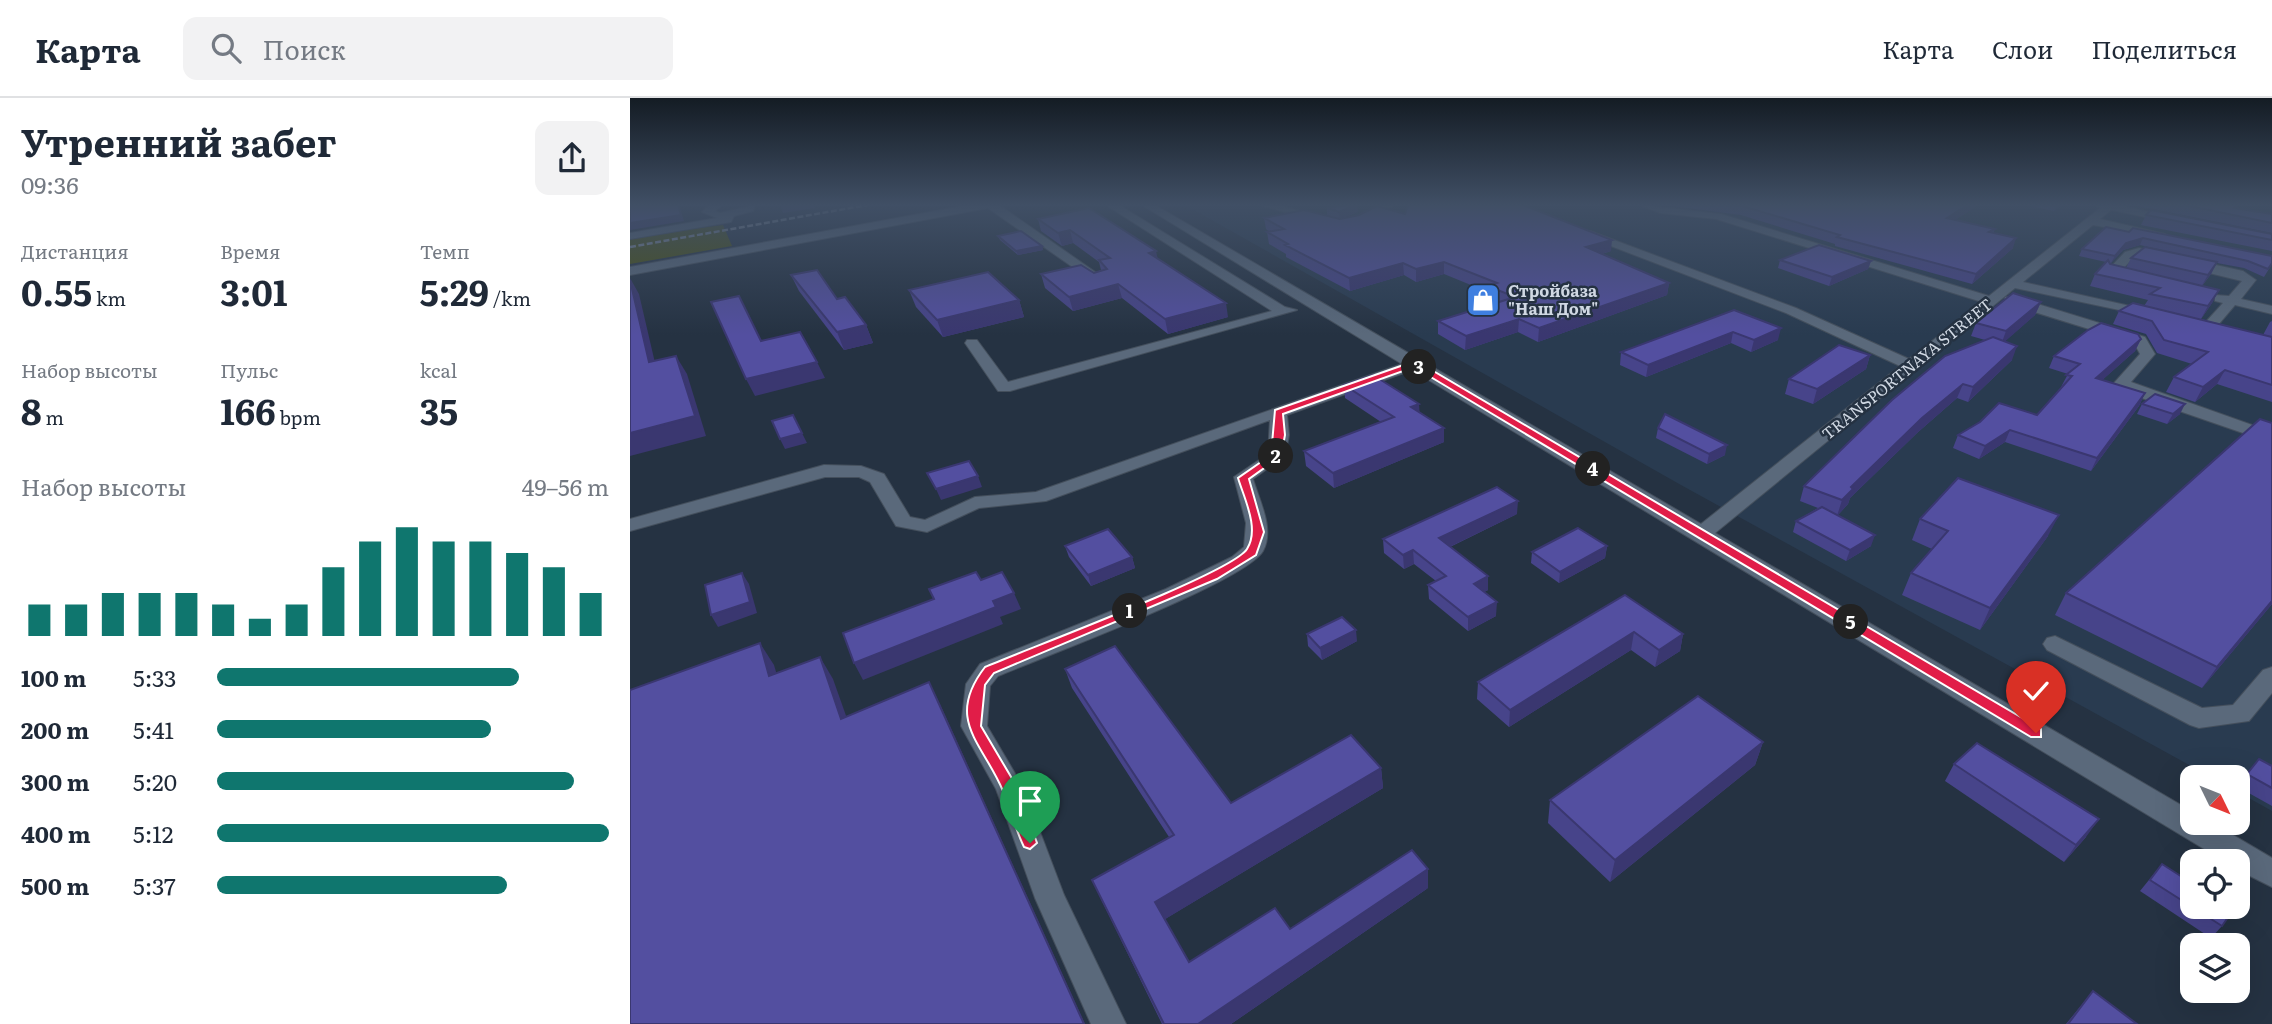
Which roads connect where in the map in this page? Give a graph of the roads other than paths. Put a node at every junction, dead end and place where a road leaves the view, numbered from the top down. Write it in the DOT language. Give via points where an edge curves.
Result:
graph roads {
  1 [pos="754,248"];
  2 [pos="1053,248"];
  3 [pos="1180,248"];
  4 [pos="1220,248"];
  5 [pos="1627,248"];
  6 [pos="1825,248"];
  7 [pos="2058,248"];
  8 [pos="630,271"];
  9 [pos="2124,276"];
  10 [pos="1102,281"];
  11 [pos="2014,284"];
  12 [pos="2203,294"];
  13 [pos="1995,299"];
  14 [pos="2230,300"];
  15 [pos="1312,303"];
  16 [pos="2272,310"];
  17 [pos="1283,312"];
  18 [pos="2169,319"];
  19 [pos="2208,328"];
  20 [pos="972,343"];
  21 [pos="1415,364"];
  22 [pos="1910,366"];
  23 [pos="1278,412"];
  24 [pos="2272,438"];
  25 [pos="630,525"];
  26 [pos="1702,533"];
  27 [pos="2055,644"];
  28 [pos="2272,676"];
  29 [pos="2272,874"];
  30 [pos="1109,1024"];
  1 -- 8 [label="street"];
  2 -- 10 [label="street"];
  3 -- 17 [label="street"];
  4 -- 15 [label="street"];
  5 -- 22 [label="street" via="1779,305"];
  6 -- 13 [label="street"];
  7 -- 11 [label="street, TRANSPORTNAYA STREET"];
  9 -- 14 [label="street" via="2111,274 2129,255 2139,252 2239,274 2250,281"];
  11 -- 13 [label="street, TRANSPORTNAYA STREET"];
  11 -- 18 [label="street"];
  12 -- 14 [label="street"];
  13 -- 22 [label="street, TRANSPORTNAYA STREET"];
  13 -- 24 [label="street" via="2140,340 2148,354 2122,383"];
  14 -- 16 [label="street"];
  14 -- 19 [label="street"];
  15 -- 17 [label="street"];
  15 -- 21 [label="street"];
  17 -- 20 [label="street" via="1004,388"];
  21 -- 23 [label="street"];
  21 -- 26 [label="street"];
  22 -- 26 [label="street, TRANSPORTNAYA STREET"];
  23 -- 25 [label="street" via="1039,497 975,503 927,526 903,522 877,478 862,472 824,471"];
  23 -- 30 [label="street" via="1276,456 1243,478 1259,532 1252,552 1212,577 989,670 978,684 974,726 1009,787 1050,898"];
  26 -- 29 [label="street"];
  27 -- 28 [label="street" via="2200,718 2240,714"];
}
